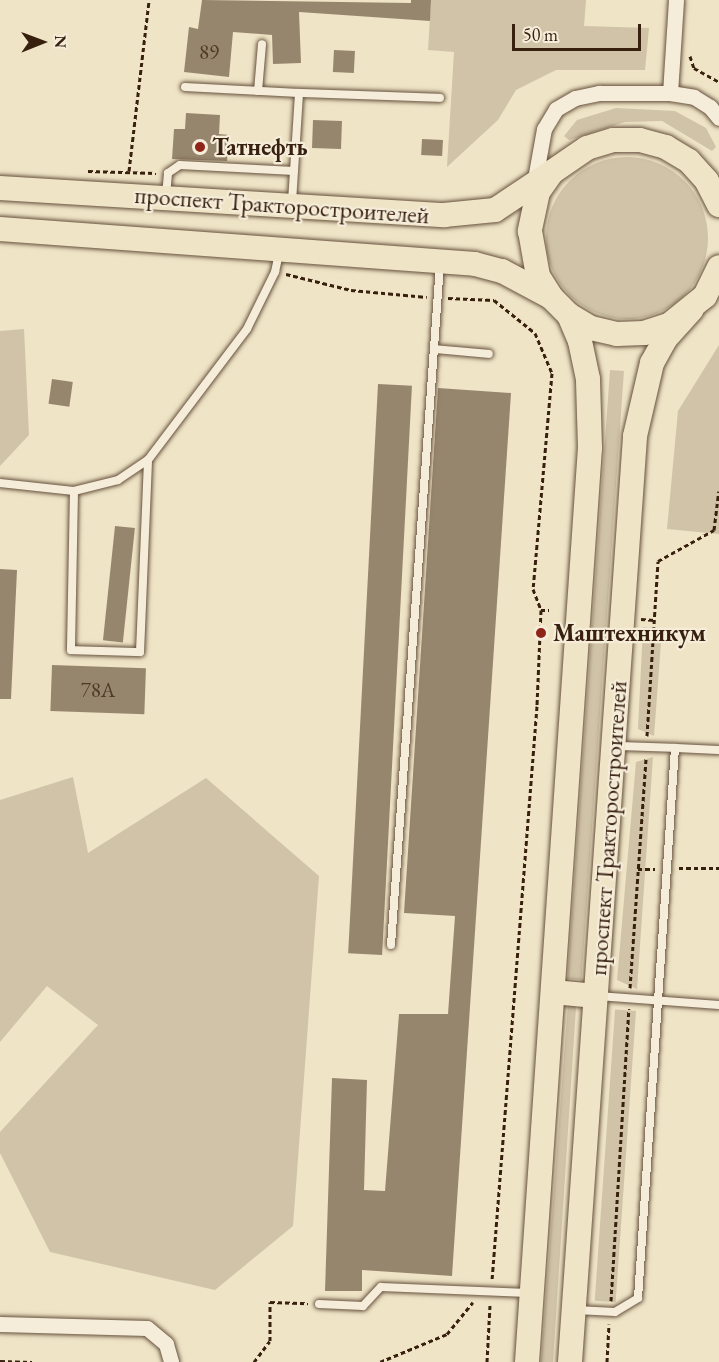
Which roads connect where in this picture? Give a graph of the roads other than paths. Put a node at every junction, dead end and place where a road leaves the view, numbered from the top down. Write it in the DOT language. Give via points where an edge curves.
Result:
graph roads {
  1 [pos="676,0"];
  2 [pos="262,44"];
  3 [pos="185,87"];
  4 [pos="258,91"];
  5 [pos="299,93"];
  6 [pos="670,93"];
  7 [pos="440,98"];
  8 [pos="719,118"];
  9 [pos="294,171"];
  10 [pos="552,172"];
  11 [pos="533,187"];
  12 [pos="0,188"];
  13 [pos="165,198"];
  14 [pos="718,201"];
  15 [pos="291,207"];
  16 [pos="532,214"];
  17 [pos="0,229"];
  18 [pos="441,260"];
  19 [pos="277,261"];
  20 [pos="719,267"];
  21 [pos="551,297"];
  22 [pos="705,300"];
  23 [pos="568,315"];
  24 [pos="434,349"];
  25 [pos="489,354"];
  26 [pos="148,460"];
  27 [pos="0,483"];
  28 [pos="74,491"];
  29 [pos="614,746"];
  30 [pos="675,748"];
  31 [pos="719,750"];
  32 [pos="391,945"];
  33 [pos="553,992"];
  34 [pos="596,996"];
  35 [pos="659,1000"];
  36 [pos="719,1005"];
  37 [pos="532,1294"];
  38 [pos="319,1304"];
  39 [pos="574,1310"];
  40 [pos="0,1324"];
  41 [pos="171,1362"];
  42 [pos="527,1362"];
  43 [pos="570,1362"];
  1 -- 6 [label="street"];
  2 -- 4 [label="lane"];
  3 -- 4 [label="lane"];
  4 -- 5 [label="lane"];
  5 -- 7 [label="lane"];
  5 -- 9 [label="lane"];
  6 -- 8 [label="street" via="694,97 711,107"];
  6 -- 11 [label="street" via="599,93 575,98 556,109 544,129"];
  9 -- 13 [label="lane" via="180,165 168,173"];
  9 -- 15 [label="lane"];
  10 -- 11 [label="main road, проспект Тракторостроителей"];
  10 -- 14 [label="main road, проспект Тракторостроителей" via="587,148 613,140 640,140 666,147 689,161"];
  10 -- 16 [label="main road" via="538,192"];
  11 -- 15 [label="main road, проспект Тракторостроителей" via="503,206 476,214"];
  11 -- 16 [label="street"];
  12 -- 13 [label="main road, проспект Тракторостроителей"];
  13 -- 15 [label="main road, проспект Тракторостроителей"];
  16 -- 21 [label="main road" via="531,253 538,276"];
  17 -- 19 [label="main road, проспект Тракторостроителей"];
  18 -- 19 [label="main road, проспект Тракторостроителей"];
  18 -- 21 [label="main road, проспект Тракторостроителей" via="502,271"];
  18 -- 24 [label="lane"];
  19 -- 26 [label="lane" via="247,329"];
  20 -- 22 [label="main road, проспект Тракторостроителей"];
  21 -- 23 [label="main road"];
  22 -- 23 [label="main road" via="669,325 644,333 600,330"];
  22 -- 29 [label="main road, проспект Тракторостроителей" via="666,338 641,396"];
  23 -- 33 [label="main road, проспект Тракторостроителей" via="588,379 591,429"];
  24 -- 25 [label="lane"];
  24 -- 32 [label="lane"];
  26 -- 28 [label="lane" via="118,480"];
  26 -- 28 [label="lane" via="140,652 71,650"];
  27 -- 28 [label="lane"];
  29 -- 30 [label="lane"];
  29 -- 34 [label="main road, проспект Тракторостроителей"];
  30 -- 31 [label="lane"];
  30 -- 35 [label="lane"];
  33 -- 34 [label="main road"];
  33 -- 37 [label="main road, проспект Тракторостроителей"];
  34 -- 35 [label="lane"];
  34 -- 39 [label="main road, проспект Тракторостроителей"];
  35 -- 36 [label="lane"];
  35 -- 39 [label="lane" via="638,1298 615,1312"];
  37 -- 38 [label="lane" via="381,1287 363,1306"];
  37 -- 42 [label="main road, проспект Тракторостроителей"];
  39 -- 43 [label="main road, проспект Тракторостроителей"];
  40 -- 41 [label="street" via="147,1328 166,1344"];
}
